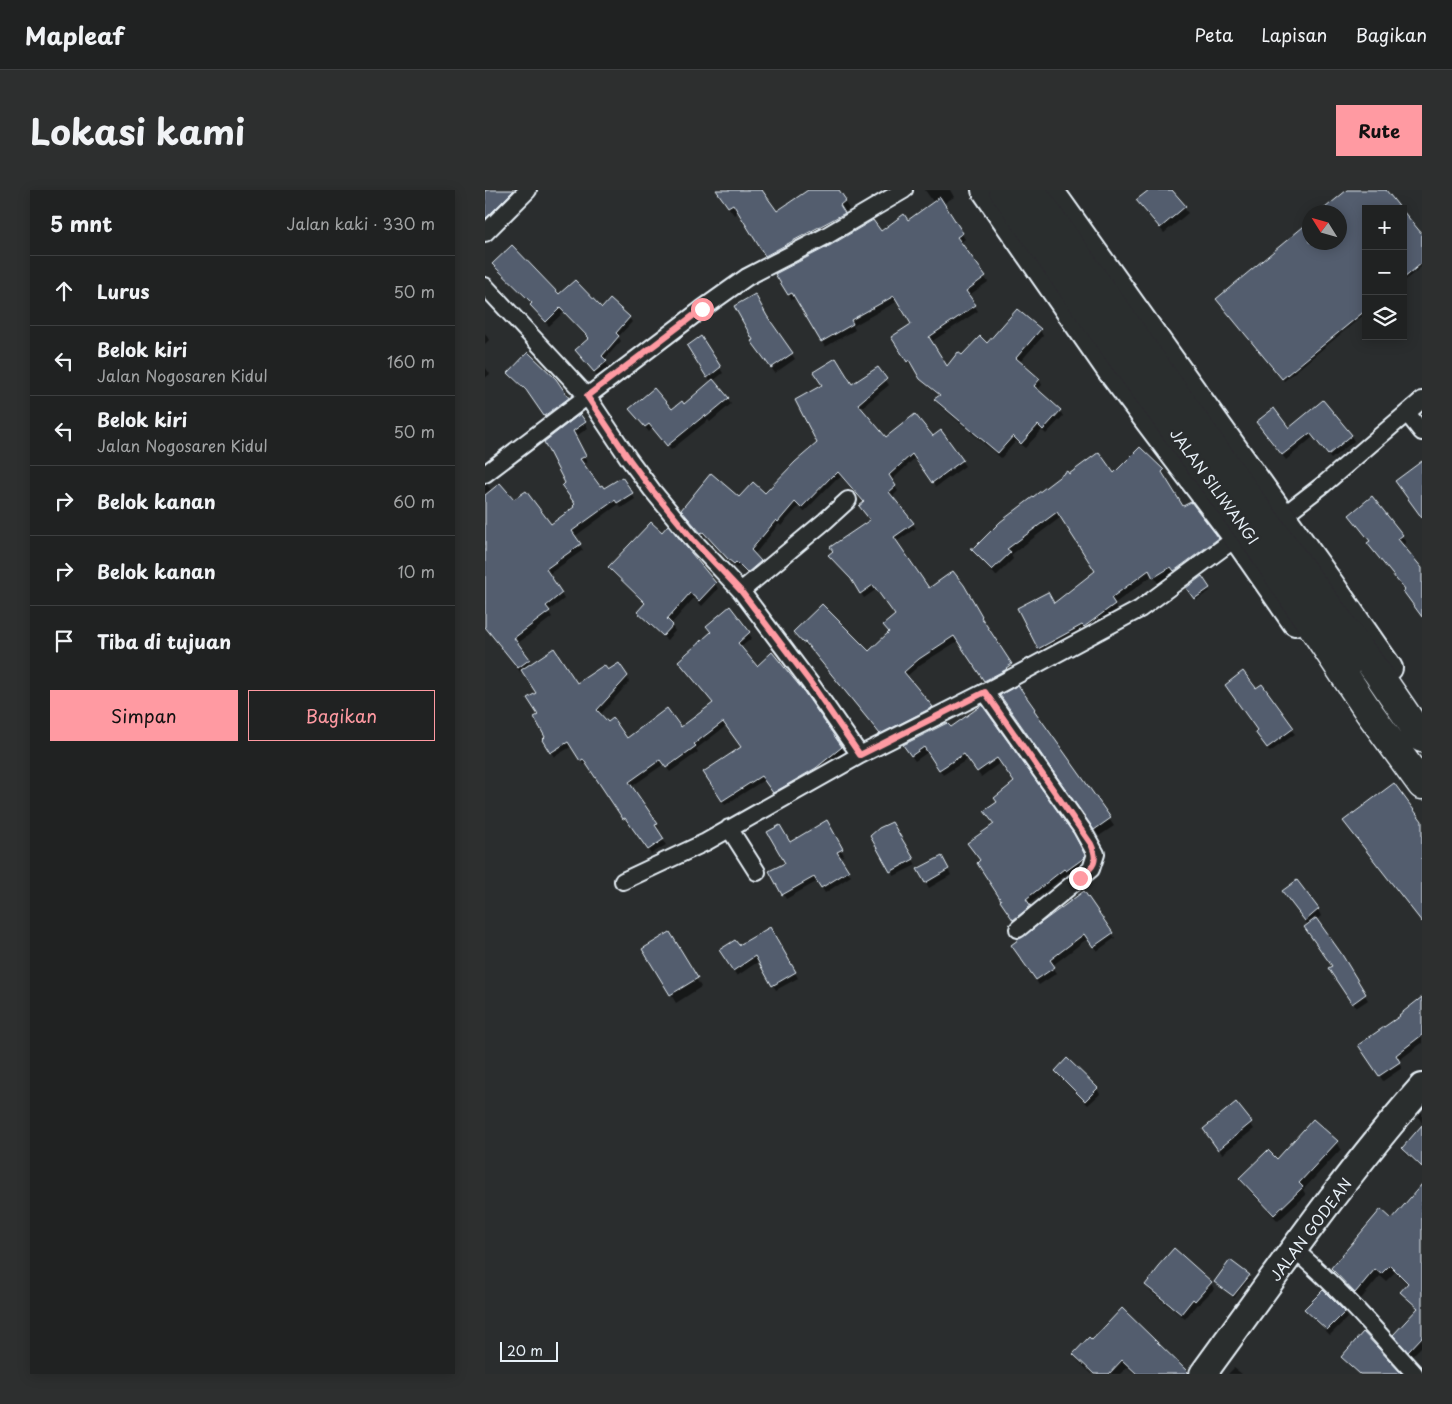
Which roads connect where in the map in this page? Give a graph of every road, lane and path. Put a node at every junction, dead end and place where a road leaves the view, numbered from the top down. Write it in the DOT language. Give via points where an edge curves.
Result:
graph roads {
  1 [pos="528,190"];
  2 [pos="904,190"];
  3 [pos="984,190"];
  4 [pos="1003,190"];
  5 [pos="1031,190"];
  6 [pos="1051,190"];
  7 [pos="485,233"];
  8 [pos="485,286"];
  9 [pos="587,396"];
  10 [pos="1422,400"];
  11 [pos="1407,413"];
  12 [pos="1422,432"];
  13 [pos="485,474"];
  14 [pos="848,500"];
  15 [pos="1283,515"];
  16 [pos="1236,538"];
  17 [pos="741,591"];
  18 [pos="985,692"];
  19 [pos="1422,718"];
  20 [pos="1422,738"];
  21 [pos="860,755"];
  22 [pos="1416,776"];
  23 [pos="729,828"];
  24 [pos="757,872"];
  25 [pos="623,881"];
  26 [pos="1018,929"];
  27 [pos="1422,1087"];
  28 [pos="1293,1249"];
  29 [pos="1203,1374"];
  30 [pos="1415,1374"];
  1 -- 7 [label="street"];
  2 -- 9 [label="street" via="747,278"];
  3 -- 16 [label="street" via="1109,370"];
  4 -- 22 [label="highway, JALAN SILIWANGI" via="1255,540 1369,712"];
  5 -- 20 [label="highway, JALAN SILIWANGI"];
  6 -- 15 [label="street"];
  8 -- 9 [label="street"];
  9 -- 13 [label="street"];
  9 -- 17 [label="street" via="652,490"];
  10 -- 11 [label="street"];
  11 -- 12 [label="street"];
  11 -- 15 [label="street"];
  14 -- 17 [label="street"];
  15 -- 19 [label="street"];
  16 -- 18 [label="street" via="1140,609"];
  16 -- 22 [label="street" via="1393,760"];
  17 -- 21 [label="street"];
  18 -- 21 [label="street"];
  18 -- 26 [label="street" via="1082,829 1096,854 1091,869"];
  21 -- 23 [label="street"];
  23 -- 24 [label="street"];
  23 -- 25 [label="street"];
  27 -- 28 [label="main road, JALAN GODEAN" via="1382,1133"];
  28 -- 29 [label="main road, JALAN GODEAN"];
  28 -- 30 [label="street" via="1314,1266"];
}
